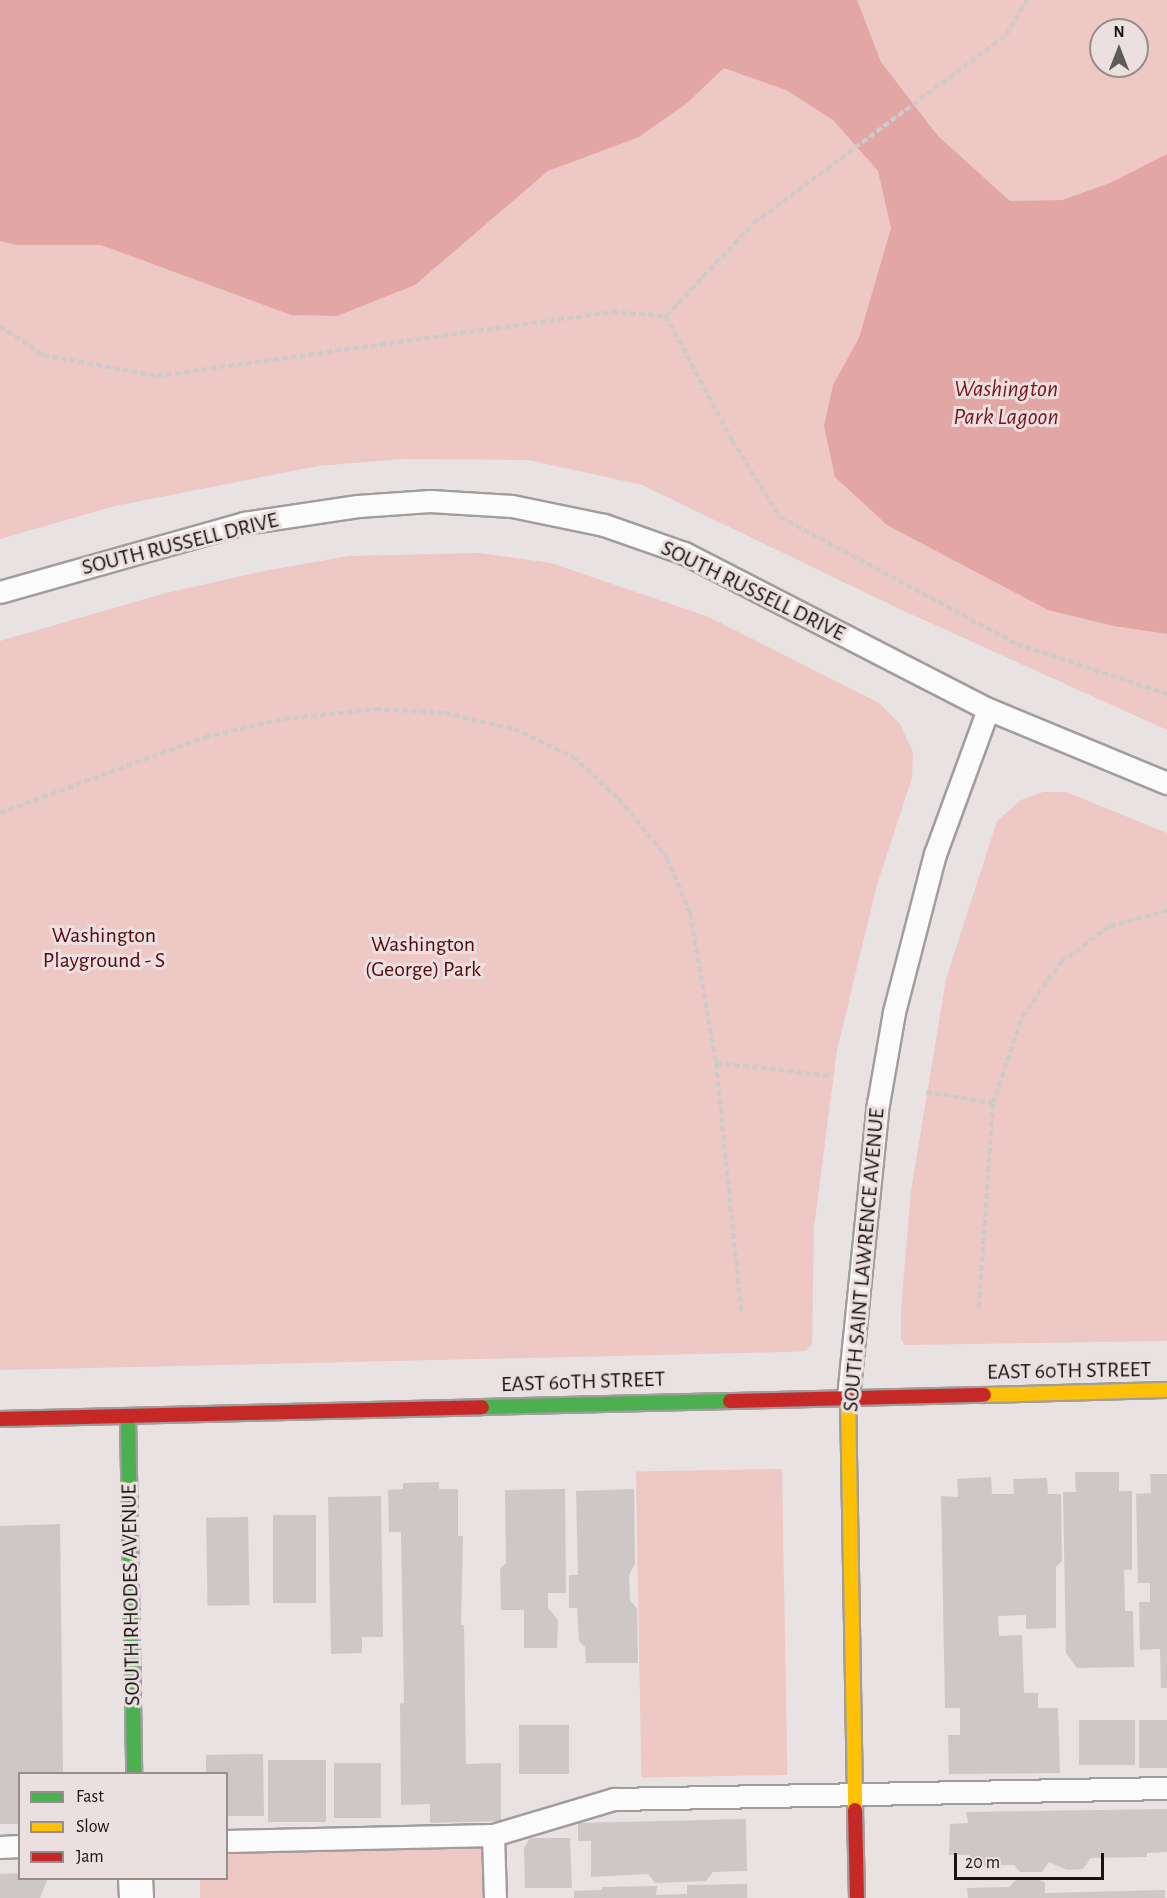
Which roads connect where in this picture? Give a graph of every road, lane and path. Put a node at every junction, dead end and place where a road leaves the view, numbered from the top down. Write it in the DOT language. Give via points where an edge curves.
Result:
graph roads {
  1 [pos="1027,0"];
  2 [pos="666,316"];
  3 [pos="0,326"];
  4 [pos="0,592"];
  5 [pos="1167,694"];
  6 [pos="988,709"];
  7 [pos="1167,783"];
  8 [pos="0,813"];
  9 [pos="1167,911"];
  10 [pos="716,1063"];
  11 [pos="832,1076"];
  12 [pos="926,1092"];
  13 [pos="993,1103"];
  14 [pos="979,1307"];
  15 [pos="741,1311"];
  16 [pos="1167,1390"];
  17 [pos="848,1397"];
  18 [pos="128,1416"];
  19 [pos="0,1419"];
  20 [pos="134,1772"];
  21 [pos="1167,1788"];
  22 [pos="855,1794"];
  23 [pos="493,1835"];
  24 [pos="228,1841"];
  25 [pos="0,1846"];
  26 [pos="18,1846"];
  27 [pos="135,1880"];
  28 [pos="136,1898"];
  29 [pos="495,1898"];
  30 [pos="857,1898"];
  1 -- 2 [label="path" via="1006,35 754,223"];
  2 -- 3 [label="path" via="612,312 157,376 43,355"];
  2 -- 5 [label="path" via="732,440 780,517 1017,644"];
  4 -- 6 [label="lane, SOUTH RUSSELL DRIVE" via="244,523 358,506 420,502 512,506 604,525 684,553"];
  6 -- 7 [label="lane, SOUTH RUSSELL DRIVE"];
  6 -- 17 [label="lane, SOUTH SAINT LAWRENCE AVENUE" via="935,854 894,1012 878,1104"];
  8 -- 10 [label="path" via="205,737 284,719 375,709 445,713 514,729 573,757 619,799 667,858 690,913"];
  9 -- 13 [label="path" via="1110,926 1061,962 1022,1017"];
  10 -- 11 [label="path"];
  10 -- 15 [label="path"];
  12 -- 13 [label="path"];
  13 -- 14 [label="path"];
  16 -- 17 [label="street, EAST 60TH STREET"];
  17 -- 18 [label="street, EAST 60TH STREET"];
  17 -- 22 [label="street, SOUTH SAINT LAWRENCE AVENUE"];
  18 -- 19 [label="street, EAST 60TH STREET"];
  18 -- 20 [label="street, SOUTH RHODES AVENUE"];
  21 -- 22 [label="lane"];
  22 -- 23 [label="lane" via="614,1799"];
  22 -- 30 [label="street, SOUTH SAINT LAWRENCE AVENUE"];
  23 -- 24 [label="lane"];
  23 -- 29 [label="lane"];
  25 -- 26 [label="lane"];
  27 -- 28 [label="street"];
}
